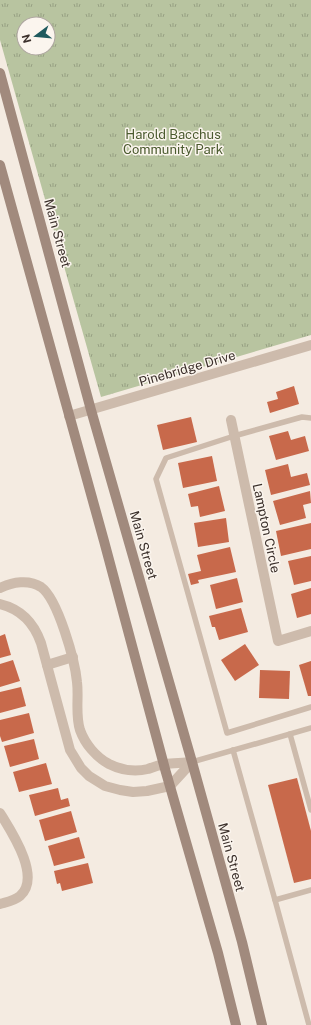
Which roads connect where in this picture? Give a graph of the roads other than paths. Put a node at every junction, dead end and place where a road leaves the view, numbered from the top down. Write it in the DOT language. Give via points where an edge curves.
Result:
graph roads {
  1 [pos="0,73"];
  2 [pos="0,165"];
  3 [pos="311,345"];
  4 [pos="91,410"];
  5 [pos="70,416"];
  6 [pos="311,418"];
  7 [pos="231,420"];
  8 [pos="234,436"];
  9 [pos="0,588"];
  10 [pos="0,604"];
  11 [pos="311,631"];
  12 [pos="73,657"];
  13 [pos="47,665"];
  14 [pos="311,707"];
  15 [pos="311,728"];
  16 [pos="290,734"];
  17 [pos="233,750"];
  18 [pos="192,762"];
  19 [pos="164,764"];
  20 [pos="170,786"];
  21 [pos="311,810"];
  22 [pos="0,813"];
  23 [pos="311,890"];
  24 [pos="276,900"];
  25 [pos="0,904"];
  26 [pos="236,1025"];
  27 [pos="262,1025"];
  28 [pos="309,1025"];
  1 -- 4 [label="main road, Main Street"];
  2 -- 5 [label="main road"];
  3 -- 4 [label="street, Pinebridge Drive"];
  4 -- 5 [label="street, Pinebridge Drive"];
  4 -- 18 [label="main road, Main Street"];
  5 -- 19 [label="main road"];
  6 -- 8 [label="lane" via="302,417"];
  7 -- 8 [label="street, Lampton Circle"];
  8 -- 11 [label="street, Lampton Circle" via="278,641"];
  8 -- 14 [label="lane" via="166,458 156,479 227,733"];
  9 -- 12 [label="street" via="28,582 44,590 66,633"];
  10 -- 13 [label="street" via="19,612 32,625 39,637"];
  12 -- 13 [label="street"];
  12 -- 19 [label="street" via="78,683 78,723 92,751 107,763 127,770 142,770"];
  13 -- 20 [label="street" via="70,750 85,772 105,786 125,791 147,791"];
  15 -- 16 [label="lane"];
  16 -- 17 [label="lane"];
  16 -- 21 [label="lane"];
  17 -- 18 [label="lane"];
  17 -- 24 [label="lane"];
  18 -- 19 [label="street"];
  18 -- 20 [label="street"];
  18 -- 27 [label="main road, Main Street" via="242,942"];
  19 -- 20 [label="main road"];
  20 -- 26 [label="main road"];
  22 -- 25 [label="street" via="13,836 28,875 26,889 22,894"];
  23 -- 24 [label="lane"];
  24 -- 28 [label="lane"];
}
